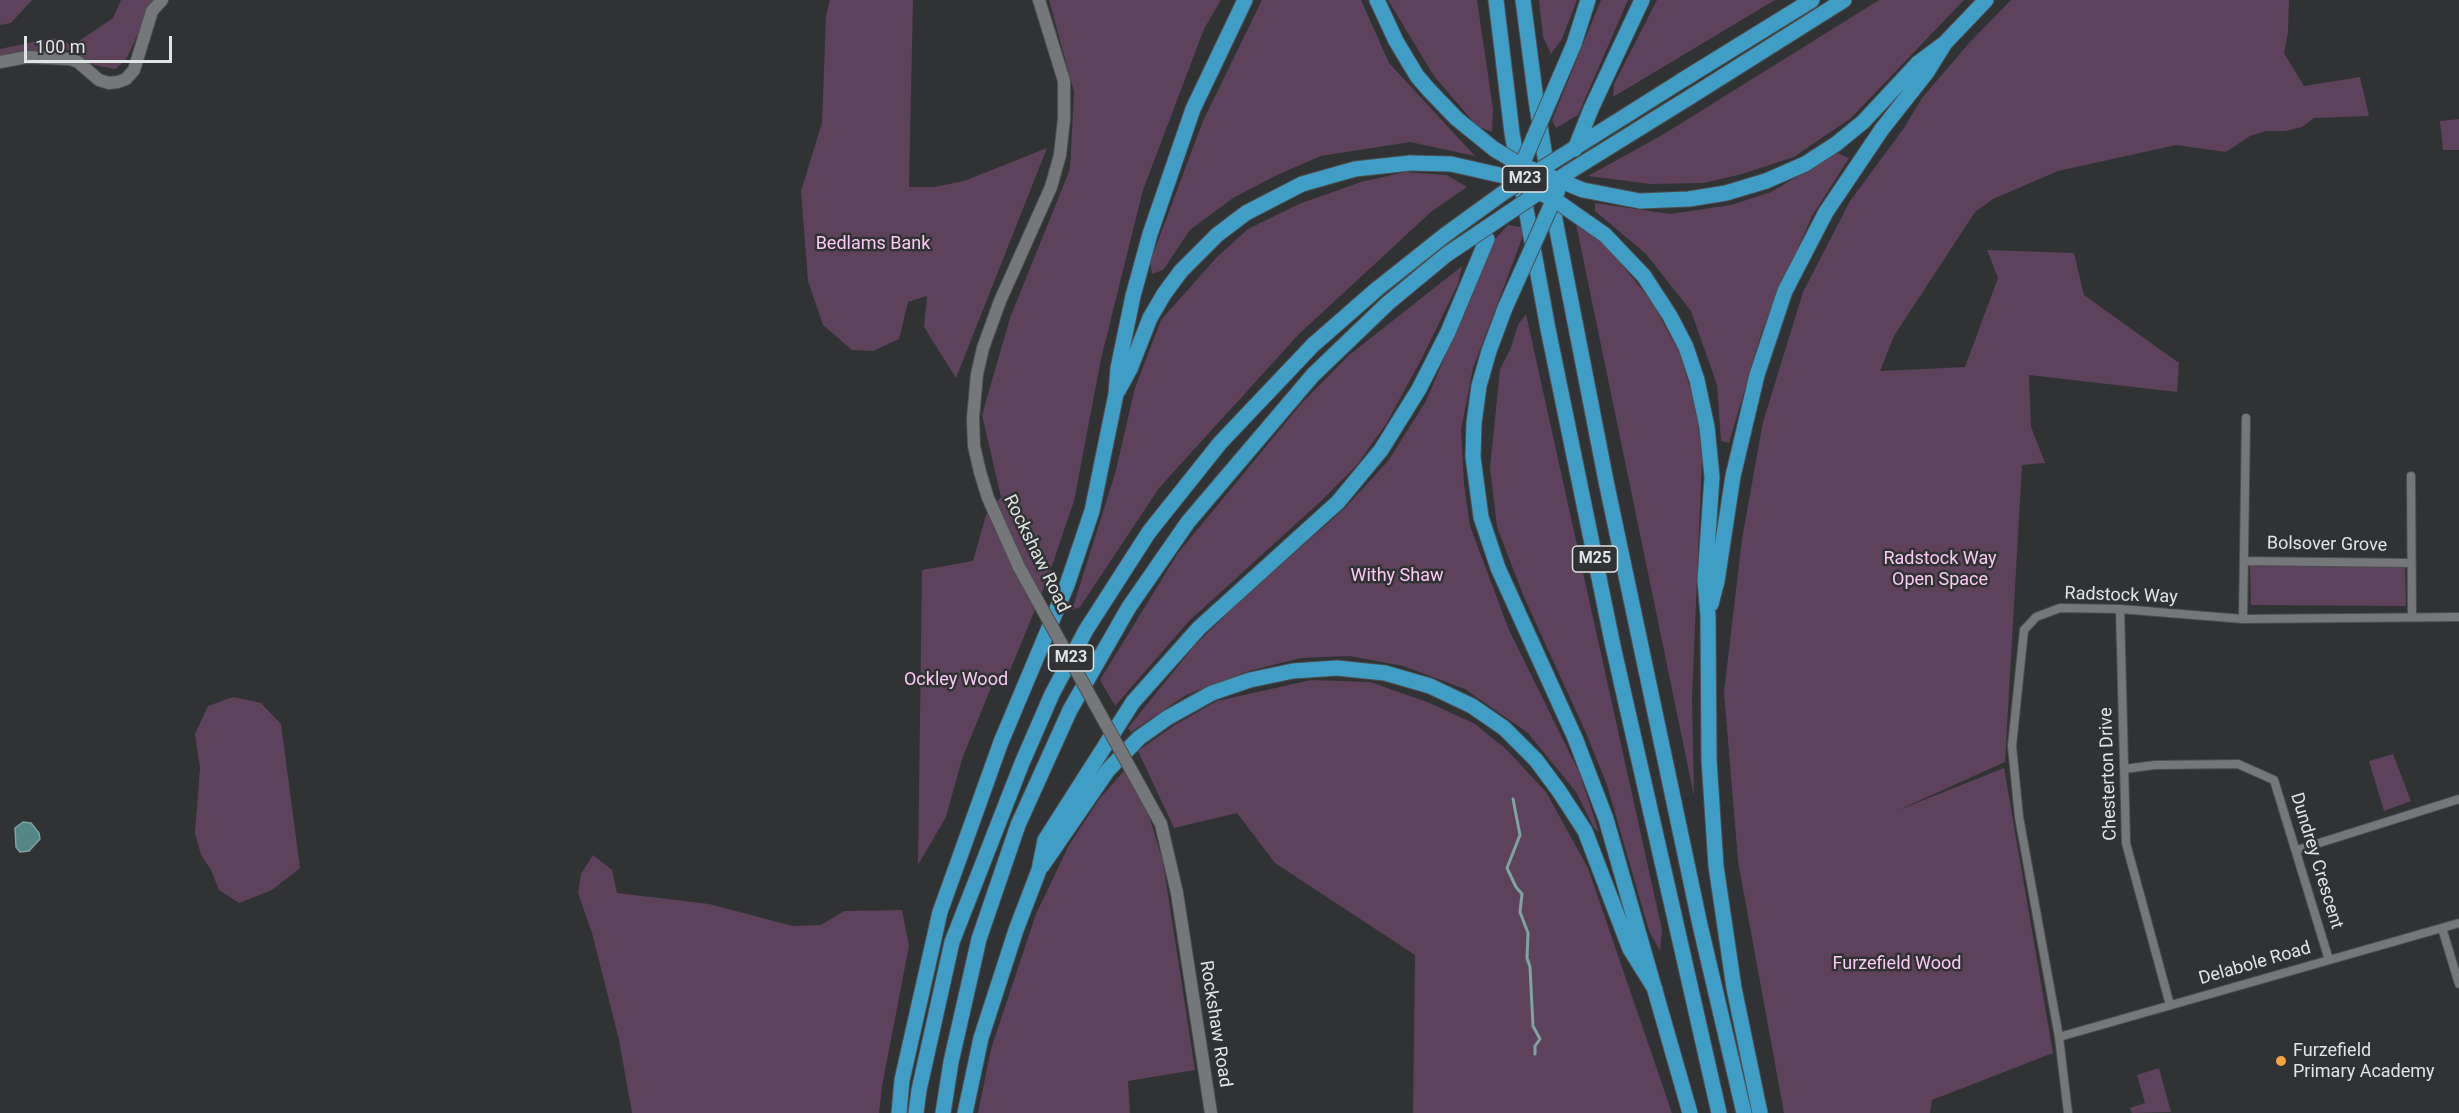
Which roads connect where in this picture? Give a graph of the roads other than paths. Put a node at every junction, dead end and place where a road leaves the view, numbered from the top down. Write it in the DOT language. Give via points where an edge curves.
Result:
graph roads {
  1 [pos="162,0"];
  2 [pos="1039,0"];
  3 [pos="1245,0"];
  4 [pos="1377,0"];
  5 [pos="1496,0"];
  6 [pos="1523,0"];
  7 [pos="1588,0"];
  8 [pos="1642,0"];
  9 [pos="1812,0"];
  10 [pos="1844,0"];
  11 [pos="1986,0"];
  12 [pos="1945,43"];
  13 [pos="0,62"];
  14 [pos="1116,394"];
  15 [pos="2246,418"];
  16 [pos="2411,476"];
  17 [pos="2244,561"];
  18 [pos="2410,563"];
  19 [pos="2120,609"];
  20 [pos="1708,616"];
  21 [pos="2412,617"];
  22 [pos="2459,617"];
  23 [pos="2243,619"];
  24 [pos="2124,769"];
  25 [pos="2459,799"];
  26 [pos="2297,850"];
  27 [pos="1039,870"];
  28 [pos="2459,923"];
  29 [pos="2442,928"];
  30 [pos="2329,960"];
  31 [pos="2459,984"];
  32 [pos="1655,989"];
  33 [pos="2170,1005"];
  34 [pos="2059,1037"];
  35 [pos="899,1113"];
  36 [pos="916,1113"];
  37 [pos="943,1113"];
  38 [pos="965,1113"];
  39 [pos="1211,1113"];
  40 [pos="1690,1113"];
  41 [pos="1719,1113"];
  42 [pos="1743,1113"];
  43 [pos="1761,1113"];
  44 [pos="2068,1113"];
  1 -- 13 [label="street" via="152,11 134,70 126,79 99,81 70,58 27,57"];
  2 -- 39 [label="street, Rockshaw Road, bridge" via="1064,81 1060,156 1051,187 983,348 972,418 974,446 988,498 1019,567 1161,824 1177,893"];
  3 -- 14 [label="highway" via="1193,109 1169,174 1133,296"];
  4 -- 12 [label="highway, bridge" via="1417,76 1457,119 1494,149 1583,190 1641,201 1726,193 1805,164 1863,122 1918,63"];
  5 -- 41 [label="highway, M25" via="1512,133 1552,351 1613,646"];
  6 -- 42 [label="highway, M25" via="1555,220 1607,486"];
  7 -- 27 [label="highway, bridge" via="1574,44 1448,332 1381,450 1338,502 1199,628 1133,702 1045,840"];
  8 -- 32 [label="highway, bridge" via="1505,308 1484,368 1474,423 1473,457 1481,517 1498,568 1575,738 1606,819"];
  9 -- 36 [label="highway, M23, bridge" via="1503,194 1445,235 1312,345 1220,443 1149,532 1086,630 1052,694 952,942"];
  10 -- 37 [label="highway, M23, bridge" via="1569,172 1446,255 1388,303 1313,375 1188,522 1129,607 1070,710 1018,825 980,939"];
  11 -- 12 [label="highway"];
  12 -- 20 [label="highway" via="1826,212 1785,291 1757,375"];
  14 -- 20 [label="highway, bridge" via="1164,294 1217,235 1246,213 1302,184 1355,169 1410,163 1451,164 1504,176 1555,200 1605,235 1644,276 1686,347 1707,427 1712,477 1706,580"];
  14 -- 35 [label="highway" via="1092,511 1071,574 1001,742 940,912 902,1080"];
  15 -- 17 [label="street, Bolsover Grove"];
  16 -- 18 [label="street, Bolsover Grove"];
  17 -- 18 [label="street, Bolsover Grove"];
  17 -- 23 [label="street, Bolsover Grove"];
  18 -- 21 [label="street, Bolsover Grove"];
  19 -- 23 [label="street, Radstock Way"];
  19 -- 24 [label="street, Chesterton Drive"];
  19 -- 34 [label="street, Radstock Way" via="2060,608 2036,617 2024,630 2012,746 2019,817"];
  20 -- 43 [label="highway" via="1709,760 1716,866 1734,988"];
  21 -- 22 [label="street, Radstock Way"];
  21 -- 23 [label="street, Radstock Way"];
  24 -- 26 [label="street, Dundrey Crescent" via="2238,764 2274,780"];
  24 -- 33 [label="street, Chesterton Drive" via="2127,843"];
  25 -- 26 [label="street"];
  26 -- 30 [label="street, Dundrey Crescent"];
  27 -- 32 [label="highway" via="1108,770 1139,738 1167,718 1212,693 1282,673 1337,668 1385,673 1430,686 1472,705 1504,728 1536,760 1585,831 1630,949"];
  27 -- 38 [label="highway" via="981,1038"];
  28 -- 29 [label="street, Delabole Road"];
  29 -- 30 [label="street, Delabole Road"];
  29 -- 31 [label="street"];
  30 -- 33 [label="street, Delabole Road"];
  32 -- 40 [label="highway"];
  33 -- 34 [label="street, Delabole Road"];
  34 -- 44 [label="street, Radstock Way"];
}
